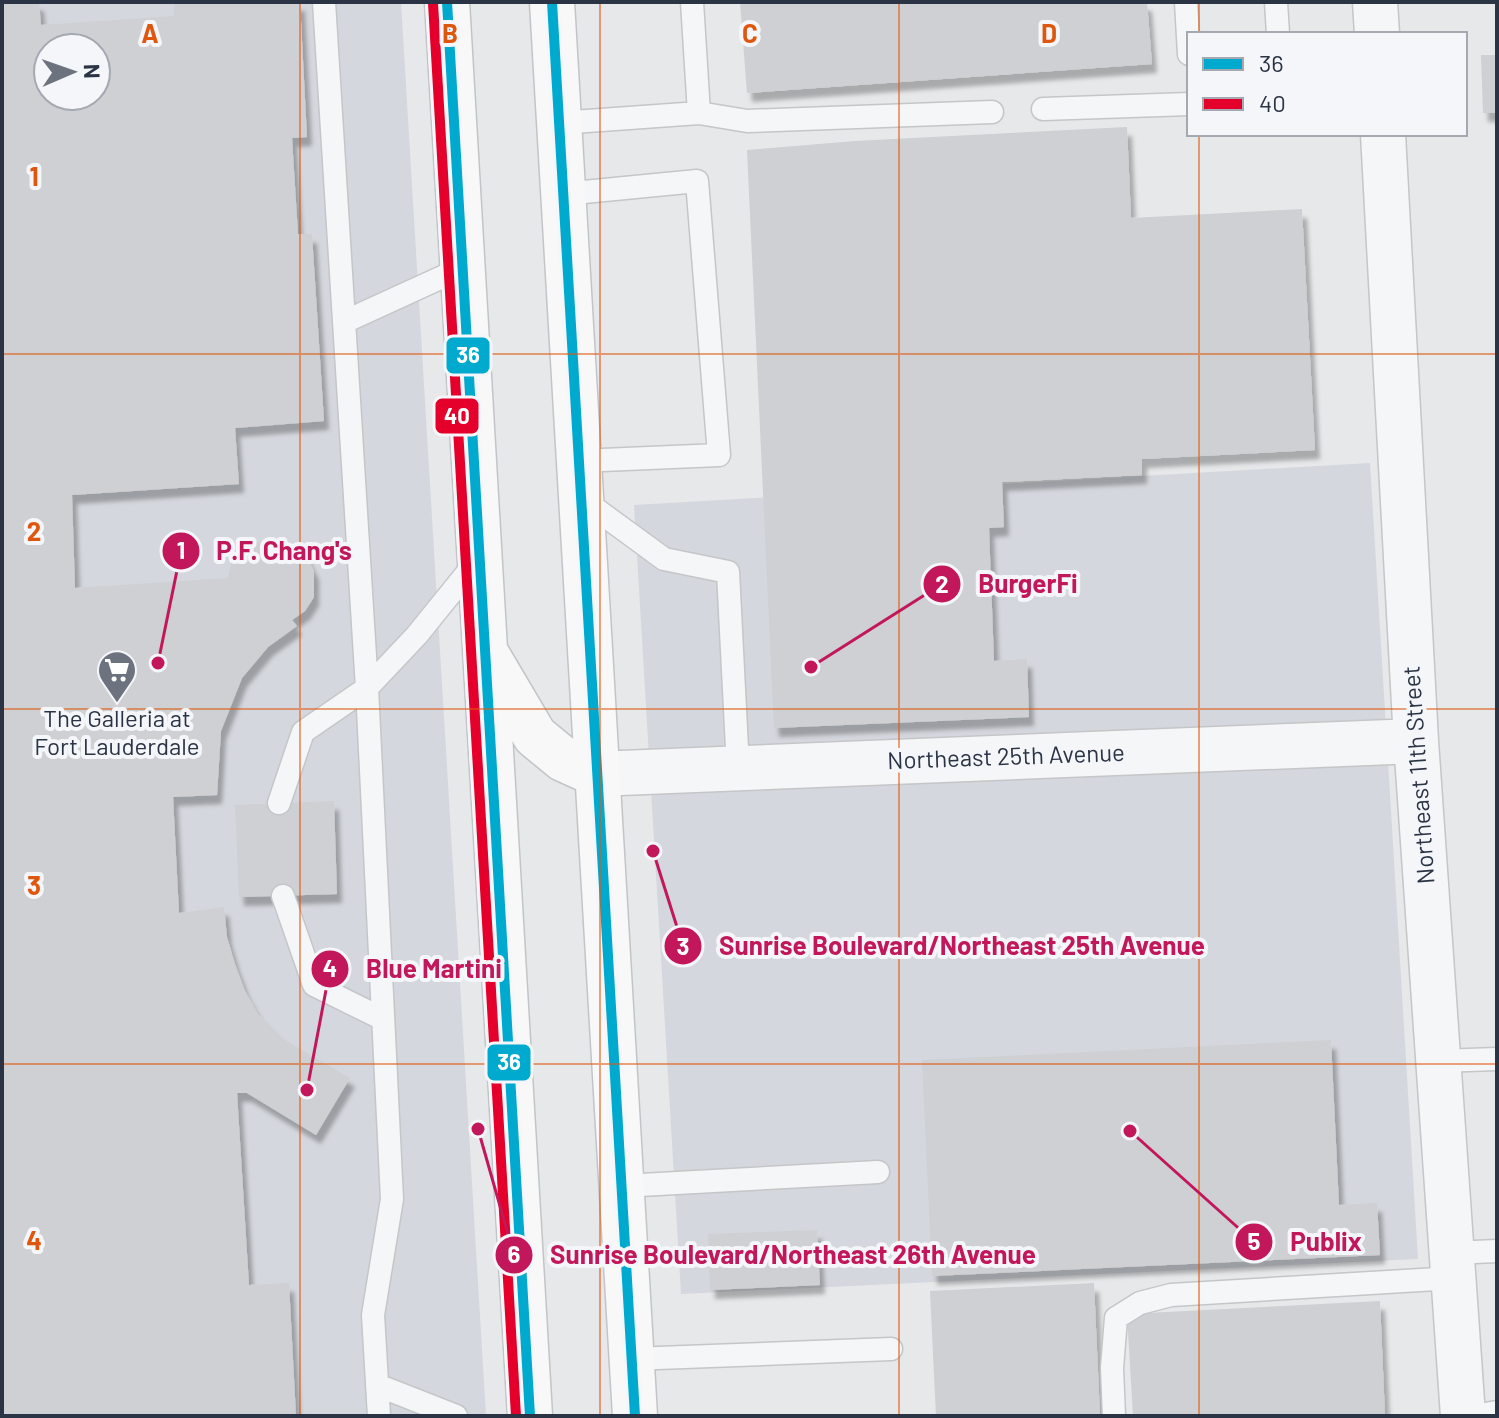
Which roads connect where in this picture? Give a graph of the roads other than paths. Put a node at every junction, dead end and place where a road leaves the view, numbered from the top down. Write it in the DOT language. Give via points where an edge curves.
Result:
graph roads {
  1 [pos="324,2"];
  2 [pos="447,2"];
  3 [pos="552,2"];
  4 [pos="692,2"];
  5 [pos="1186,2"];
  6 [pos="1276,2"];
  7 [pos="1375,2"];
  8 [pos="1188,32"];
  9 [pos="1278,32"];
  10 [pos="1377,32"];
  11 [pos="1187,104"];
  12 [pos="1043,109"];
  13 [pos="992,112"];
  14 [pos="699,113"];
  15 [pos="559,123"];
  16 [pos="1383,136"];
  17 [pos="563,194"];
  18 [pos="462,268"];
  19 [pos="344,322"];
  20 [pos="580,480"];
  21 [pos="479,558"];
  22 [pos="485,653"];
  23 [pos="367,688"];
  24 [pos="1416,741"];
  25 [pos="738,768"];
  26 [pos="596,774"];
  27 [pos="279,803"];
  28 [pos="283,896"];
  29 [pos="383,1019"];
  30 [pos="1497,1059"];
  31 [pos="1439,1061"];
  32 [pos="878,1172"];
  33 [pos="622,1186"];
  34 [pos="1497,1251"];
  35 [pos="1453,1265"];
  36 [pos="891,1349"];
  37 [pos="631,1359"];
  38 [pos="377,1385"];
  39 [pos="1497,1412"];
  40 [pos="379,1416"];
  41 [pos="456,1416"];
  42 [pos="530,1416"];
  43 [pos="635,1416"];
  44 [pos="1114,1416"];
  45 [pos="1463,1416"];
  46 [pos="1472,1416"];
  1 -- 19 [label="lane"];
  2 -- 18 [label="main road"];
  3 -- 15 [label="main road"];
  4 -- 14 [label="lane"];
  5 -- 8 [label="lane"];
  6 -- 9 [label="lane"];
  7 -- 10 [label="street"];
  11 -- 12 [label="lane"];
  13 -- 14 [label="lane" via="747,121"];
  14 -- 15 [label="lane"];
  15 -- 17 [label="main road"];
  16 -- 24 [label="street, Northeast 11th Street"];
  17 -- 20 [label="main road"];
  17 -- 20 [label="lane" via="697,181 719,455"];
  18 -- 19 [label="lane"];
  18 -- 21 [label="main road"];
  19 -- 23 [label="lane"];
  20 -- 25 [label="lane" via="664,559 728,572"];
  20 -- 26 [label="main road"];
  21 -- 22 [label="main road"];
  21 -- 23 [label="lane"];
  22 -- 26 [label="main road" via="535,736 563,759"];
  22 -- 42 [label="main road"];
  23 -- 27 [label="lane" via="303,732"];
  23 -- 29 [label="lane"];
  24 -- 25 [label="street, Northeast 25th Avenue"];
  24 -- 31 [label="street, Northeast 11th Street"];
  25 -- 26 [label="street, Northeast 25th Avenue"];
  26 -- 33 [label="main road"];
  28 -- 29 [label="lane" via="314,985"];
  29 -- 38 [label="lane" via="392,1199 373,1315"];
  30 -- 31 [label="lane"];
  31 -- 35 [label="street, Northeast 11th Street"];
  32 -- 33 [label="lane"];
  33 -- 37 [label="main road"];
  34 -- 35 [label="lane"];
  35 -- 44 [label="lane" via="1171,1295 1140,1303 1116,1318"];
  35 -- 45 [label="street, Northeast 11th Street"];
  36 -- 37 [label="lane"];
  37 -- 43 [label="main road"];
  38 -- 40 [label="lane"];
  38 -- 41 [label="lane"];
  39 -- 46 [label="lane"];
}
